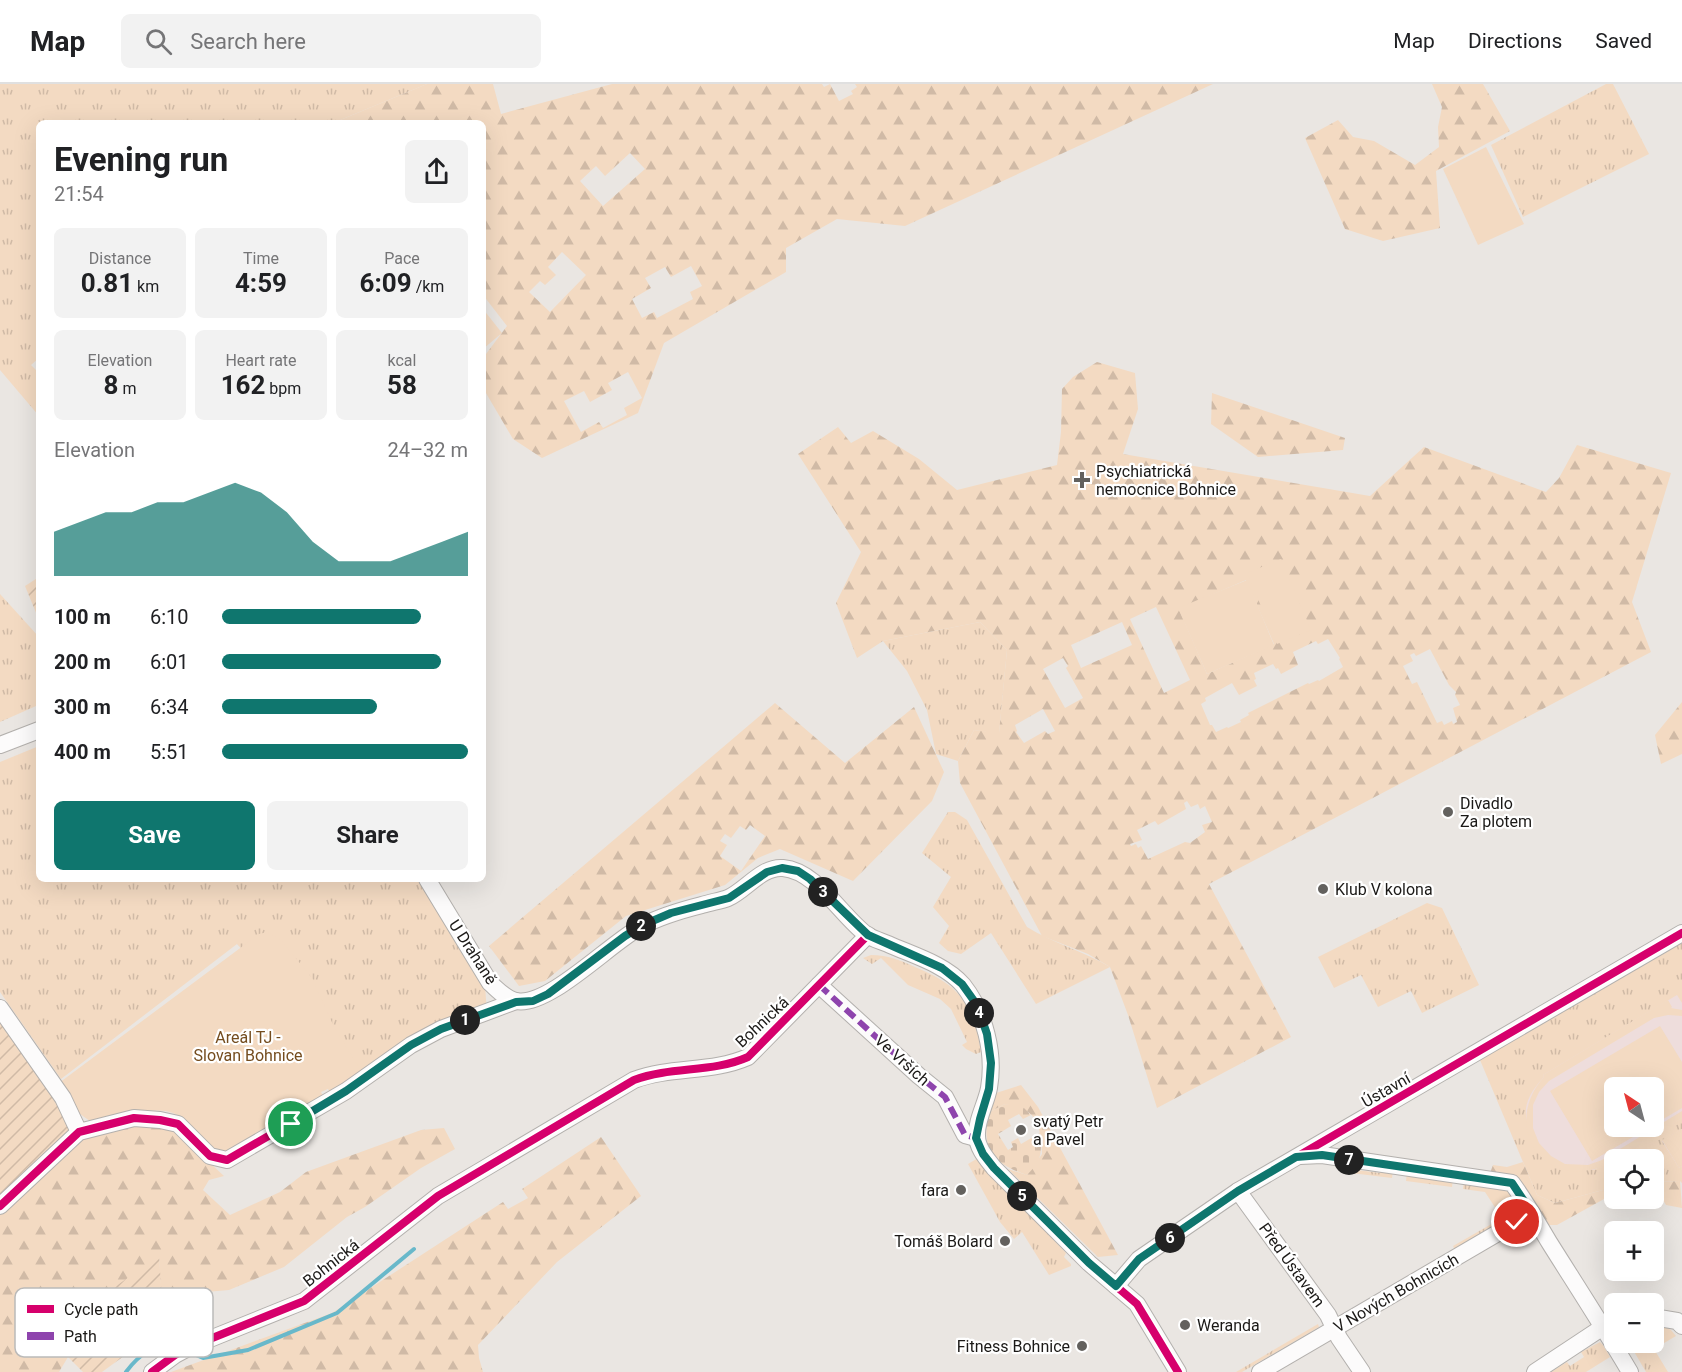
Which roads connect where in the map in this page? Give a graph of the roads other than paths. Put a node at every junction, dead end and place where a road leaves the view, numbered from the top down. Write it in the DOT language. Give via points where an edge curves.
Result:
graph roads {
  1 [pos="36,730"];
  2 [pos="0,745"];
  3 [pos="429,882"];
  4 [pos="1682,933"];
  5 [pos="868,935"];
  6 [pos="819,985"];
  7 [pos="516,1002"];
  8 [pos="0,1008"];
  9 [pos="79,1132"];
  10 [pos="976,1138"];
  11 [pos="1296,1157"];
  12 [pos="1238,1191"];
  13 [pos="0,1206"];
  14 [pos="1532,1213"];
  15 [pos="1116,1286"];
  16 [pos="1604,1314"];
  17 [pos="1664,1319"];
  18 [pos="1604,1324"];
  19 [pos="1682,1326"];
  20 [pos="1335,1328"];
  21 [pos="213,1338"];
  22 [pos="1622,1353"];
  23 [pos="172,1357"];
  24 [pos="152,1372"];
  25 [pos="1178,1372"];
  26 [pos="1260,1372"];
  27 [pos="1362,1372"];
  28 [pos="1536,1372"];
  29 [pos="1630,1372"];
  1 -- 2 [label="street"];
  3 -- 7 [label="street, U Drahaně" via="490,983"];
  4 -- 11 [label="street, Ústavní"];
  5 -- 6 [label="street, Bohnická"];
  5 -- 7 [label="street" via="810,879 798,871 782,868 767,872 729,898 671,913 643,925 548,994 533,1001"];
  5 -- 10 [label="street" via="942,968 962,984 977,1005 991,1063 989,1089"];
  6 -- 10 [label="street, Ve Vrších" via="945,1097 965,1136"];
  6 -- 21 [label="street, Bohnická" via="748,1056 732,1064 654,1073 634,1080 438,1196 304,1301"];
  7 -- 9 [label="street" via="441,1029 411,1045 346,1091 227,1160 210,1156 178,1124 160,1120 134,1118"];
  8 -- 9 [label="street" via="63,1098"];
  9 -- 13 [label="street"];
  10 -- 15 [label="street" via="994,1168"];
  11 -- 12 [label="street, Ústavní"];
  11 -- 14 [label="street" via="1322,1155 1512,1183"];
  12 -- 15 [label="street, Ústavní" via="1139,1259"];
  12 -- 20 [label="street, Před Ústavem"];
  14 -- 16 [label="street"];
  14 -- 20 [label="street, V Nových Bohnicích"];
  15 -- 25 [label="street" via="1137,1304"];
  17 -- 19 [label="street"];
  18 -- 28 [label="street"];
  20 -- 26 [label="street, V Nových Bohnicích"];
  20 -- 27 [label="street, Před Ústavem"];
  22 -- 29 [label="street"];
  23 -- 24 [label="street, Bohnická"];
}
